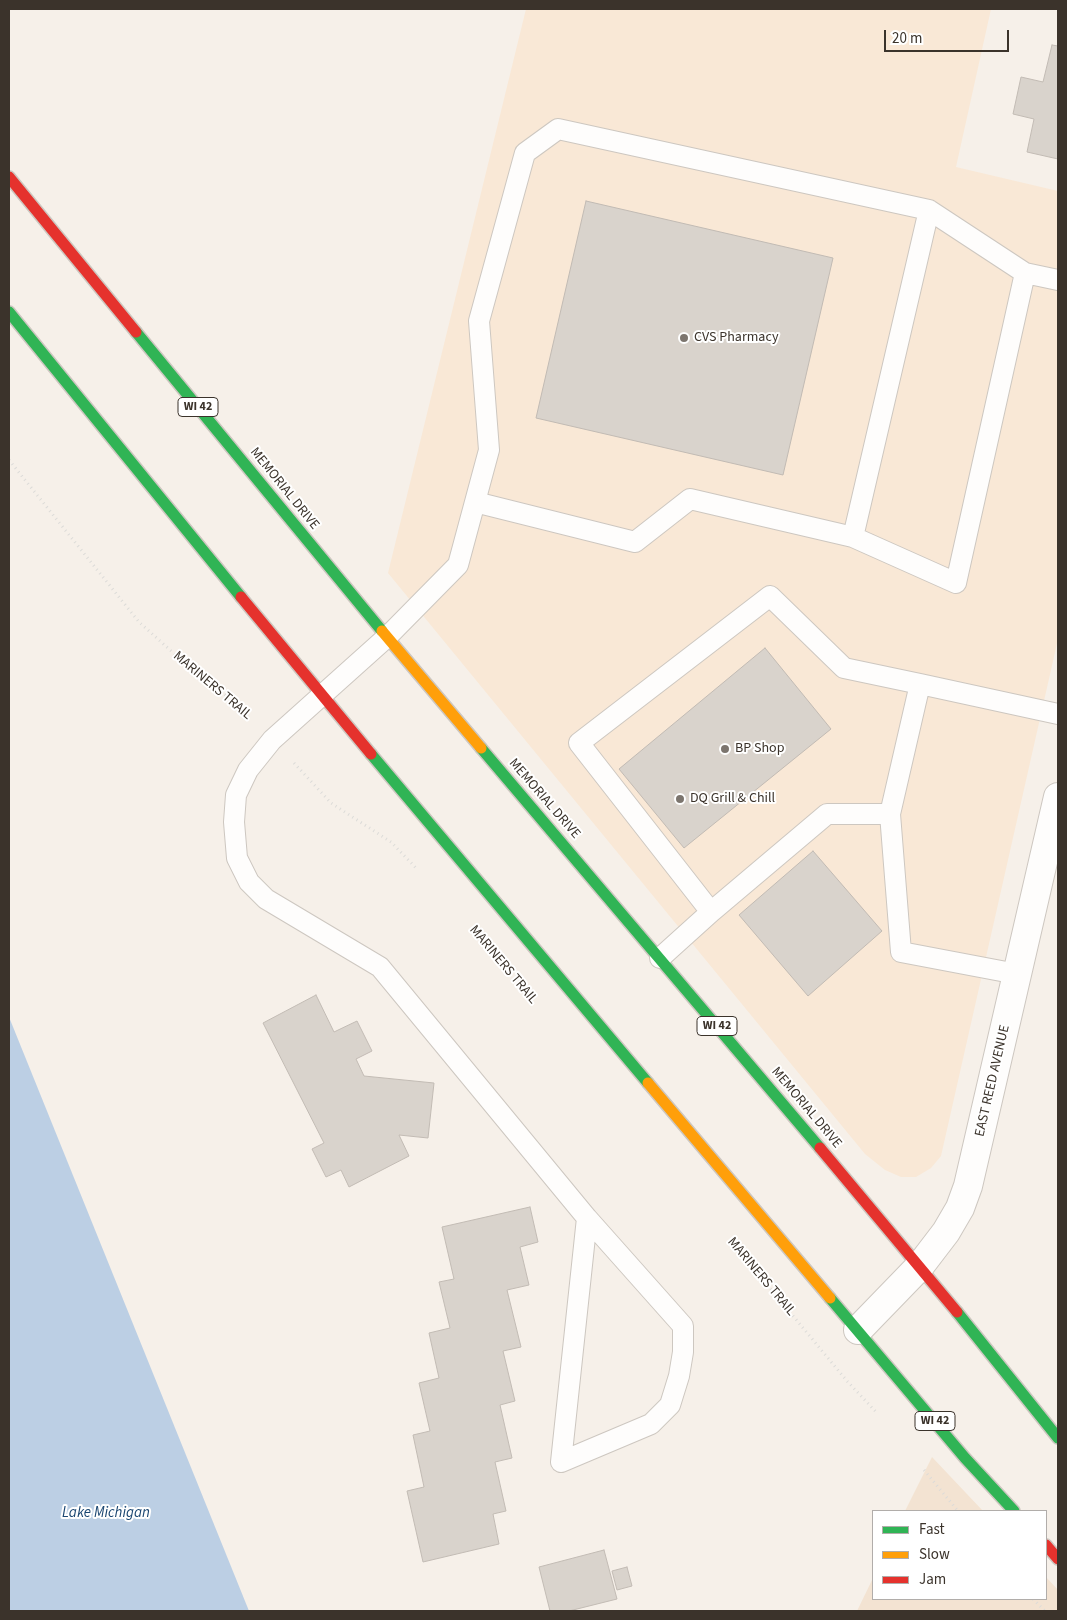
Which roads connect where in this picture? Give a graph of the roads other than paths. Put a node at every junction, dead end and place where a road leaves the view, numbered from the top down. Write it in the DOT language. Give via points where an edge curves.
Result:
graph roads {
  1 [pos="9,177"];
  2 [pos="928,210"];
  3 [pos="1025,273"];
  4 [pos="1058,280"];
  5 [pos="9,312"];
  6 [pos="475,502"];
  7 [pos="853,537"];
  8 [pos="387,637"];
  9 [pos="920,684"];
  10 [pos="321,694"];
  11 [pos="1058,714"];
  12 [pos="1058,797"];
  13 [pos="890,814"];
  14 [pos="711,912"];
  15 [pos="660,958"];
  16 [pos="1017,974"];
  17 [pos="587,1218"];
  18 [pos="920,1266"];
  19 [pos="858,1330"];
  20 [pos="1058,1438"];
  21 [pos="1013,1510"];
  22 [pos="1047,1546"];
  23 [pos="1058,1559"];
  1 -- 8 [label="main road, MEMORIAL DRIVE / WI 42"];
  2 -- 3 [label="lane"];
  2 -- 6 [label="lane" via="558,128 526,153 479,321 489,450"];
  2 -- 7 [label="lane"];
  3 -- 4 [label="lane"];
  3 -- 7 [label="lane" via="956,583"];
  5 -- 10 [label="main road, WI 42"];
  6 -- 7 [label="lane" via="635,542 690,499"];
  6 -- 8 [label="lane" via="458,565"];
  8 -- 10 [label="lane"];
  8 -- 15 [label="main road, MEMORIAL DRIVE / WI 42"];
  9 -- 11 [label="lane"];
  9 -- 13 [label="lane"];
  9 -- 14 [label="lane" via="844,668 770,596 579,743"];
  10 -- 17 [label="lane" via="272,740 248,770 236,795 237,858 249,882 266,899 380,967"];
  10 -- 19 [label="main road, WI 42"];
  12 -- 16 [label="street, EAST REED AVENUE"];
  13 -- 14 [label="lane" via="827,814"];
  13 -- 16 [label="lane" via="901,952"];
  14 -- 15 [label="lane"];
  15 -- 18 [label="main road, MEMORIAL DRIVE / WI 42"];
  16 -- 18 [label="street, EAST REED AVENUE" via="968,1186 952,1223"];
  17 -- 17 [label="lane" via="583,1257 561,1462 651,1424 670,1405 680,1376 683,1352 683,1326"];
  18 -- 19 [label="street, EAST REED AVENUE"];
  18 -- 20 [label="main road, MEMORIAL DRIVE / WI 42"];
  19 -- 21 [label="main road, WI 42"];
  22 -- 23 [label="main road"];
}
